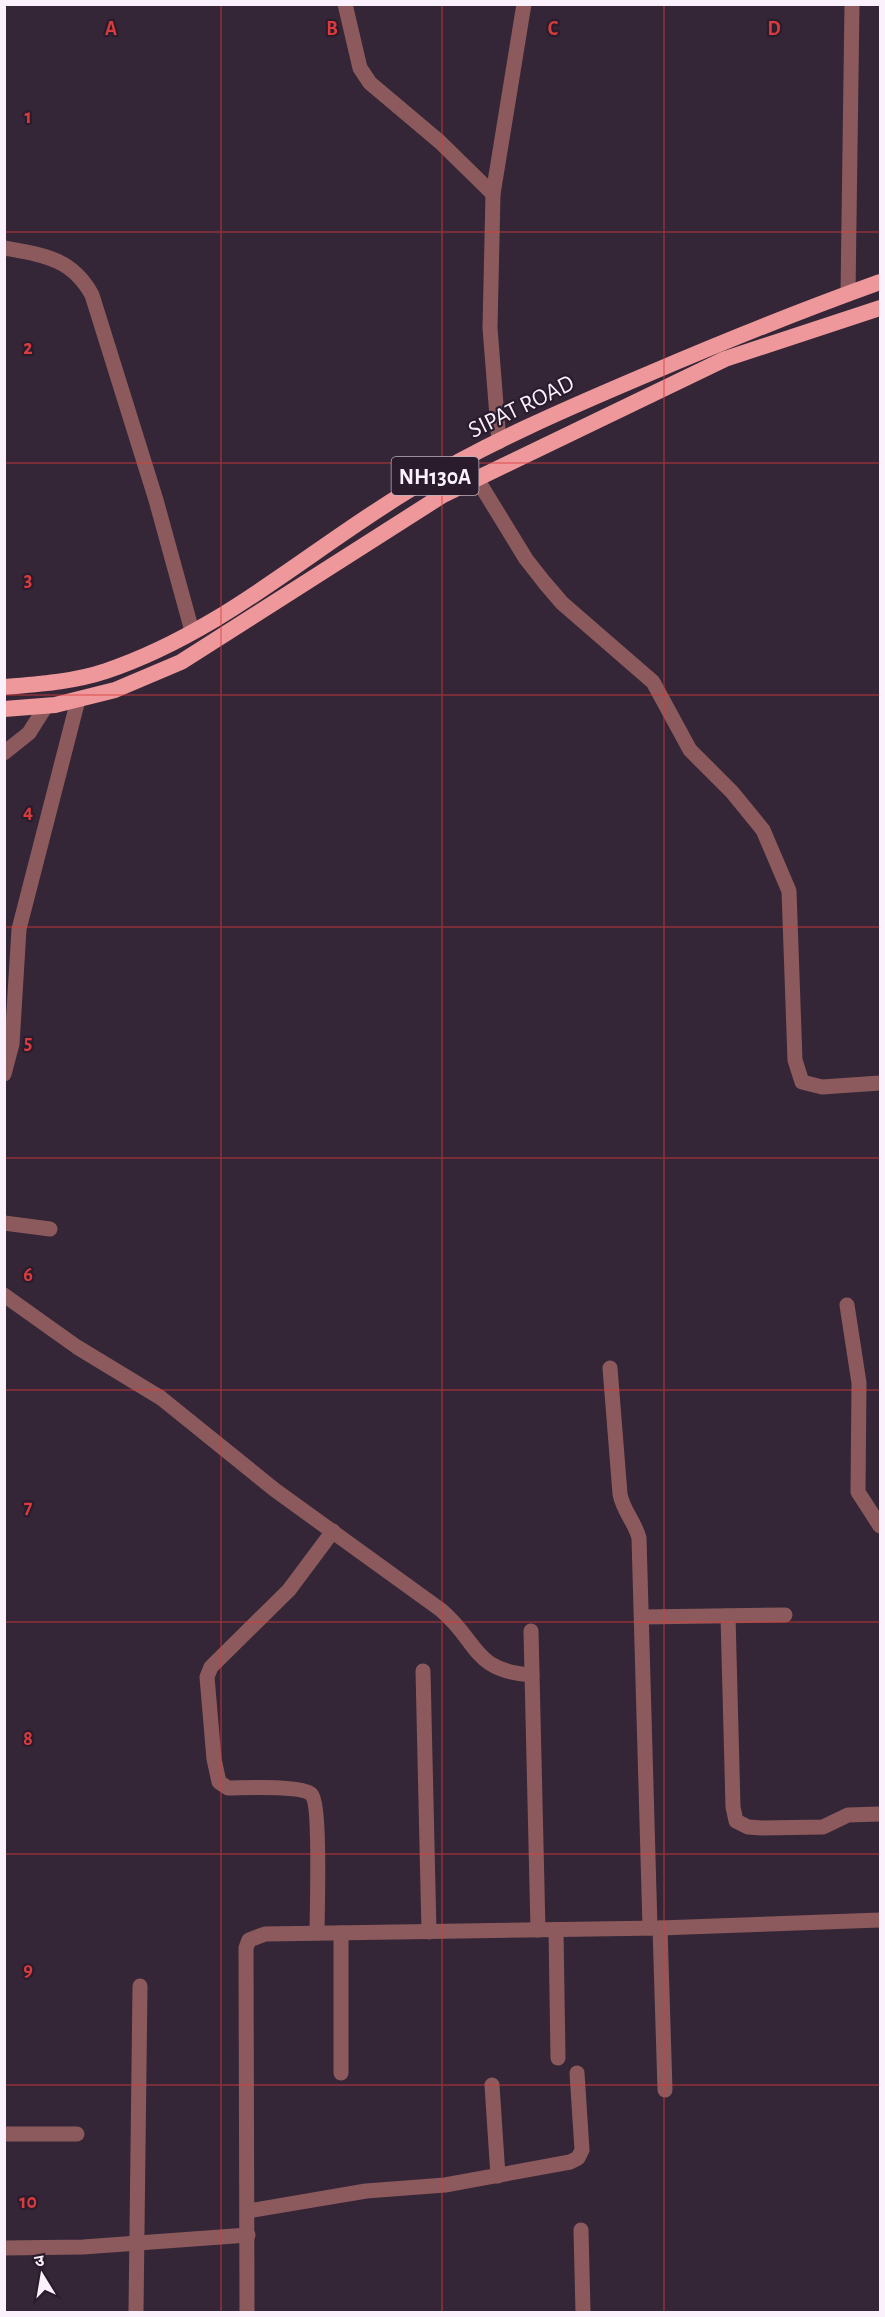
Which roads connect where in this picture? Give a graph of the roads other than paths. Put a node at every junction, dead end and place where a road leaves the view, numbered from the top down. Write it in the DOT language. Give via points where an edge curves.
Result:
graph roads {
  1 [pos="345,4"];
  2 [pos="524,4"];
  3 [pos="852,4"];
  4 [pos="493,194"];
  5 [pos="4,248"];
  6 [pos="880,282"];
  7 [pos="848,294"];
  8 [pos="880,308"];
  9 [pos="499,442"];
  10 [pos="477,479"];
  11 [pos="192,631"];
  12 [pos="4,687"];
  13 [pos="78,700"];
  14 [pos="46,706"];
  15 [pos="4,708"];
  16 [pos="4,753"];
  17 [pos="4,1074"];
  18 [pos="880,1083"];
  19 [pos="4,1223"];
  20 [pos="50,1229"];
  21 [pos="4,1295"];
  22 [pos="847,1305"];
  23 [pos="610,1368"];
  24 [pos="880,1526"];
  25 [pos="333,1531"];
  26 [pos="784,1615"];
  27 [pos="728,1616"];
  28 [pos="642,1617"];
  29 [pos="531,1631"];
  30 [pos="423,1671"];
  31 [pos="532,1674"];
  32 [pos="880,1814"];
  33 [pos="880,1920"];
  34 [pos="655,1928"];
  35 [pos="538,1930"];
  36 [pos="556,1930"];
  37 [pos="429,1932"];
  38 [pos="317,1933"];
  39 [pos="341,1933"];
  40 [pos="140,1986"];
  41 [pos="558,2058"];
  42 [pos="340,2073"];
  43 [pos="577,2073"];
  44 [pos="492,2085"];
  45 [pos="665,2090"];
  46 [pos="4,2134"];
  47 [pos="77,2134"];
  48 [pos="498,2176"];
  49 [pos="248,2211"];
  50 [pos="580,2230"];
  51 [pos="248,2235"];
  52 [pos="138,2243"];
  53 [pos="4,2248"];
  54 [pos="136,2313"];
  55 [pos="247,2313"];
  56 [pos="583,2313"];
  1 -- 4 [label="street" via="360,68 370,83 440,142"];
  2 -- 4 [label="street"];
  3 -- 7 [label="street"];
  4 -- 9 [label="street" via="490,328"];
  5 -- 11 [label="street" via="66,265 77,272 92,296"];
  6 -- 7 [label="highway, SIPAT ROAD / NH130A"];
  7 -- 9 [label="highway, SIPAT ROAD / NH130A" via="548,416"];
  8 -- 10 [label="highway, NH130A" via="725,359"];
  9 -- 11 [label="highway, SIPAT ROAD / NH130A" via="411,488 236,609"];
  10 -- 13 [label="highway, NH130A" via="444,495 180,663 115,690"];
  10 -- 18 [label="street" via="544,582 562,603 653,682 686,744 763,830 789,891 795,1060 802,1082 822,1087"];
  11 -- 12 [label="highway, SIPAT ROAD / NH130A" via="106,671 66,681"];
  13 -- 14 [label="highway, NH130A"];
  13 -- 17 [label="street" via="18,935 12,1044"];
  14 -- 15 [label="highway, NH130A"];
  14 -- 16 [label="street" via="29,733"];
  19 -- 20 [label="street"];
  21 -- 25 [label="street" via="77,1347 161,1398 275,1490"];
  22 -- 24 [label="street" via="859,1383 858,1492"];
  23 -- 28 [label="street" via="622,1506 639,1538"];
  25 -- 31 [label="street" via="450,1617 482,1659 508,1672"];
  25 -- 38 [label="street" via="289,1590 211,1667 207,1677 219,1782 228,1788 299,1791 314,1798"];
  26 -- 27 [label="street"];
  27 -- 28 [label="street"];
  27 -- 32 [label="street" via="736,1821 762,1828 823,1827 848,1815"];
  28 -- 34 [label="street"];
  29 -- 31 [label="street"];
  30 -- 37 [label="street"];
  31 -- 35 [label="street"];
  33 -- 34 [label="street"];
  34 -- 36 [label="street"];
  34 -- 45 [label="street"];
  35 -- 36 [label="street"];
  35 -- 37 [label="street"];
  36 -- 41 [label="street"];
  37 -- 39 [label="street"];
  38 -- 39 [label="street"];
  38 -- 49 [label="street" via="257,1935 246,1948"];
  39 -- 42 [label="street"];
  40 -- 52 [label="street"];
  43 -- 48 [label="street" via="582,2150 578,2158"];
  44 -- 48 [label="street"];
  46 -- 47 [label="street"];
  48 -- 49 [label="street" via="366,2191"];
  49 -- 51 [label="street"];
  50 -- 56 [label="street"];
  51 -- 52 [label="street"];
  51 -- 55 [label="street"];
  52 -- 53 [label="street"];
  52 -- 54 [label="street"];
}
